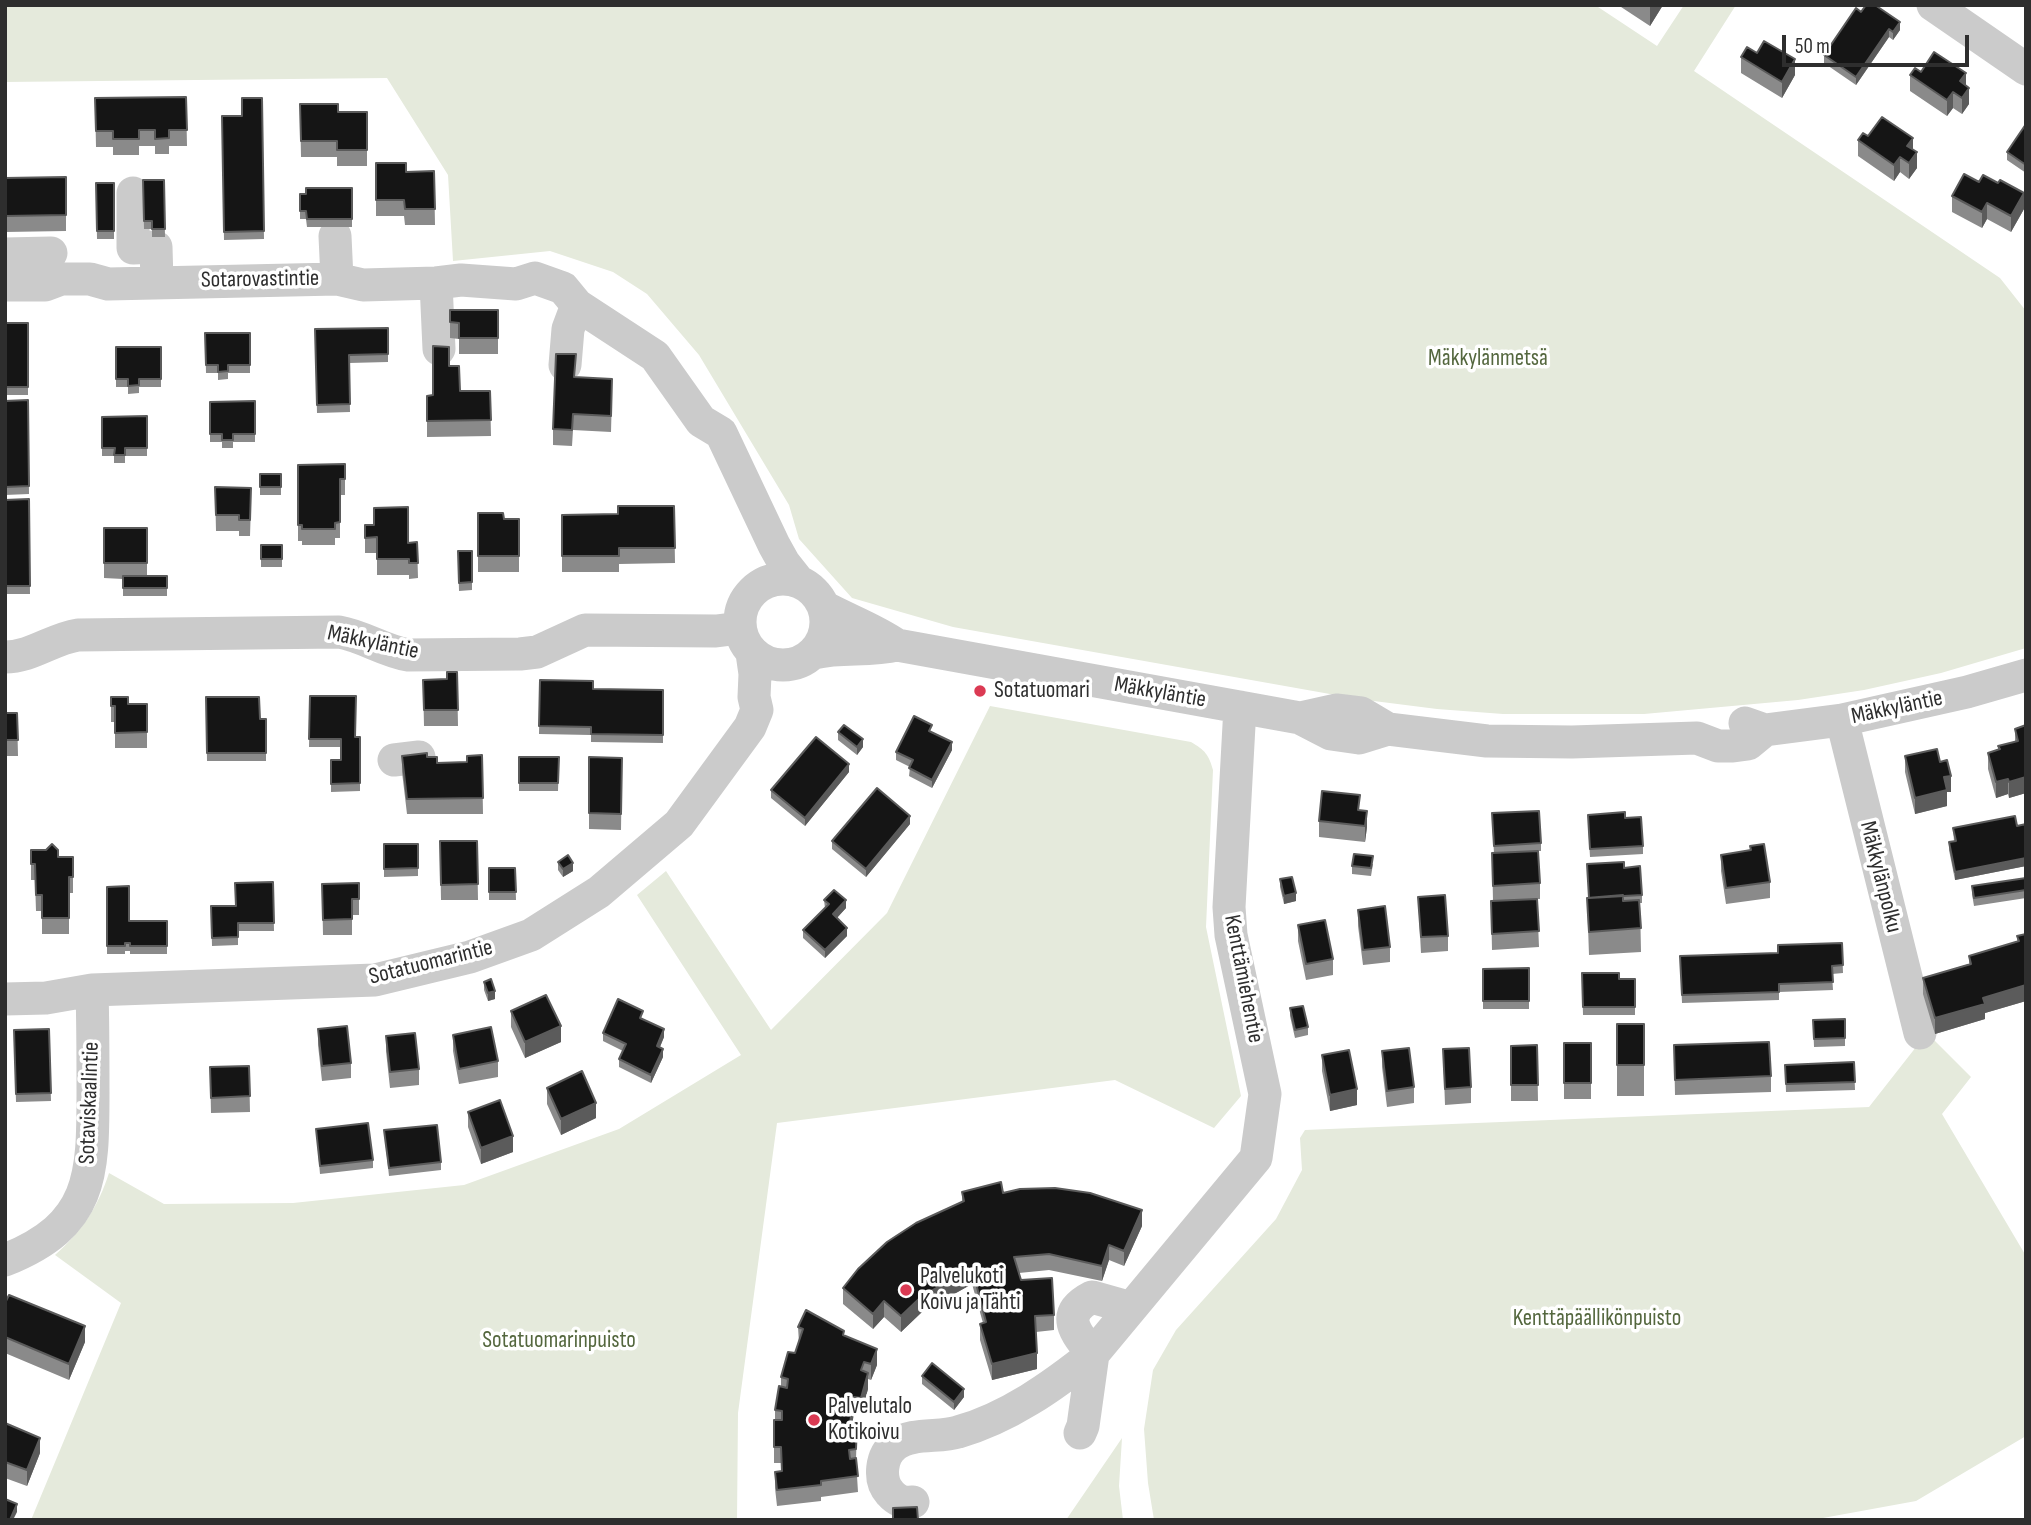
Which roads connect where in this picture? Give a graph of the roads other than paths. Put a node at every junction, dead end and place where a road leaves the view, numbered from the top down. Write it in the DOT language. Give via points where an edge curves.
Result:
graph roads {
  1 [pos="1933,5"];
  2 [pos="2026,69"];
  3 [pos="133,193"];
  4 [pos="335,236"];
  5 [pos="51,253"];
  6 [pos="5,254"];
  7 [pos="337,279"];
  8 [pos="157,282"];
  9 [pos="436,283"];
  10 [pos="5,285"];
  11 [pos="577,305"];
  12 [pos="439,349"];
  13 [pos="565,365"];
  14 [pos="701,421"];
  15 [pos="799,582"];
  16 [pos="755,589"];
  17 [pos="824,607"];
  18 [pos="746,640"];
  19 [pos="897,645"];
  20 [pos="5,657"];
  21 [pos="809,657"];
  22 [pos="2026,675"];
  23 [pos="1240,708"];
  24 [pos="757,710"];
  25 [pos="1842,720"];
  26 [pos="92,990"];
  27 [pos="5,999"];
  28 [pos="1920,1033"];
  29 [pos="5,1260"];
  30 [pos="1131,1308"];
  31 [pos="1093,1354"];
  32 [pos="1080,1433"];
  33 [pos="914,1502"];
  1 -- 2 [label="street"];
  3 -- 8 [label="street" via="133,248 156,247"];
  4 -- 7 [label="street"];
  5 -- 6 [label="street"];
  7 -- 8 [label="street, Sotarovastintie"];
  7 -- 9 [label="street, Sotarovastintie" via="363,285"];
  8 -- 10 [label="street, Sotarovastintie" via="108,284 61,279 44,285"];
  9 -- 11 [label="street, Sotarovastintie" via="461,279 516,284 529,297 558,307"];
  9 -- 12 [label="street"];
  11 -- 13 [label="street" via="568,329"];
  11 -- 14 [label="street, Sotarovastintie" via="655,356"];
  14 -- 15 [label="street, Sotarovastintie" via="721,433 774,545"];
  14 -- 16 [label="street, Sotarovastintie" via="702,442 753,555"];
  15 -- 16 [label="street" via="776,580"];
  15 -- 17 [label="street" via="810,588"];
  16 -- 18 [label="street" via="743,607"];
  17 -- 19 [label="street, Mäkkyläntie"];
  17 -- 21 [label="street" via="825,632"];
  18 -- 20 [label="street, Mäkkyläntie" via="716,631 586,630 537,652 408,655 340,632 78,635 34,652"];
  18 -- 21 [label="street" via="771,664 793,665"];
  18 -- 24 [label="street" via="755,674"];
  19 -- 21 [label="street, Mäkkyläntie" via="834,648"];
  19 -- 23 [label="street, Mäkkyläntie"];
  21 -- 24 [label="street, Sotatuomarintie" via="773,701"];
  22 -- 25 [label="street, Mäkkyläntie"];
  23 -- 25 [label="street, Mäkkyläntie" via="1300,718 1331,734 1359,738 1388,729 1486,741 1697,738 1718,746 1748,744 1765,730"];
  23 -- 30 [label="street, Kenttämiehentie" via="1229,907 1265,1094 1256,1158"];
  24 -- 26 [label="street, Sotatuomarintie" via="750,727 679,824 599,892 531,935 470,957 375,980"];
  25 -- 28 [label="street, Mäkkylänpolku"];
  26 -- 27 [label="street, Sotatuomarintie"];
  26 -- 29 [label="street, Sotaviskaalintie" via="92,1154 82,1194 59,1229 31,1250"];
  30 -- 31 [label="street, Kenttämiehentie"];
  30 -- 31 [label="street" via="1092,1297 1078,1304 1073,1313 1074,1331"];
  31 -- 32 [label="street"];
  31 -- 33 [label="street, Kenttämiehentie" via="1060,1380 989,1420 957,1433 895,1444 884,1457 886,1489 895,1499"];
}
